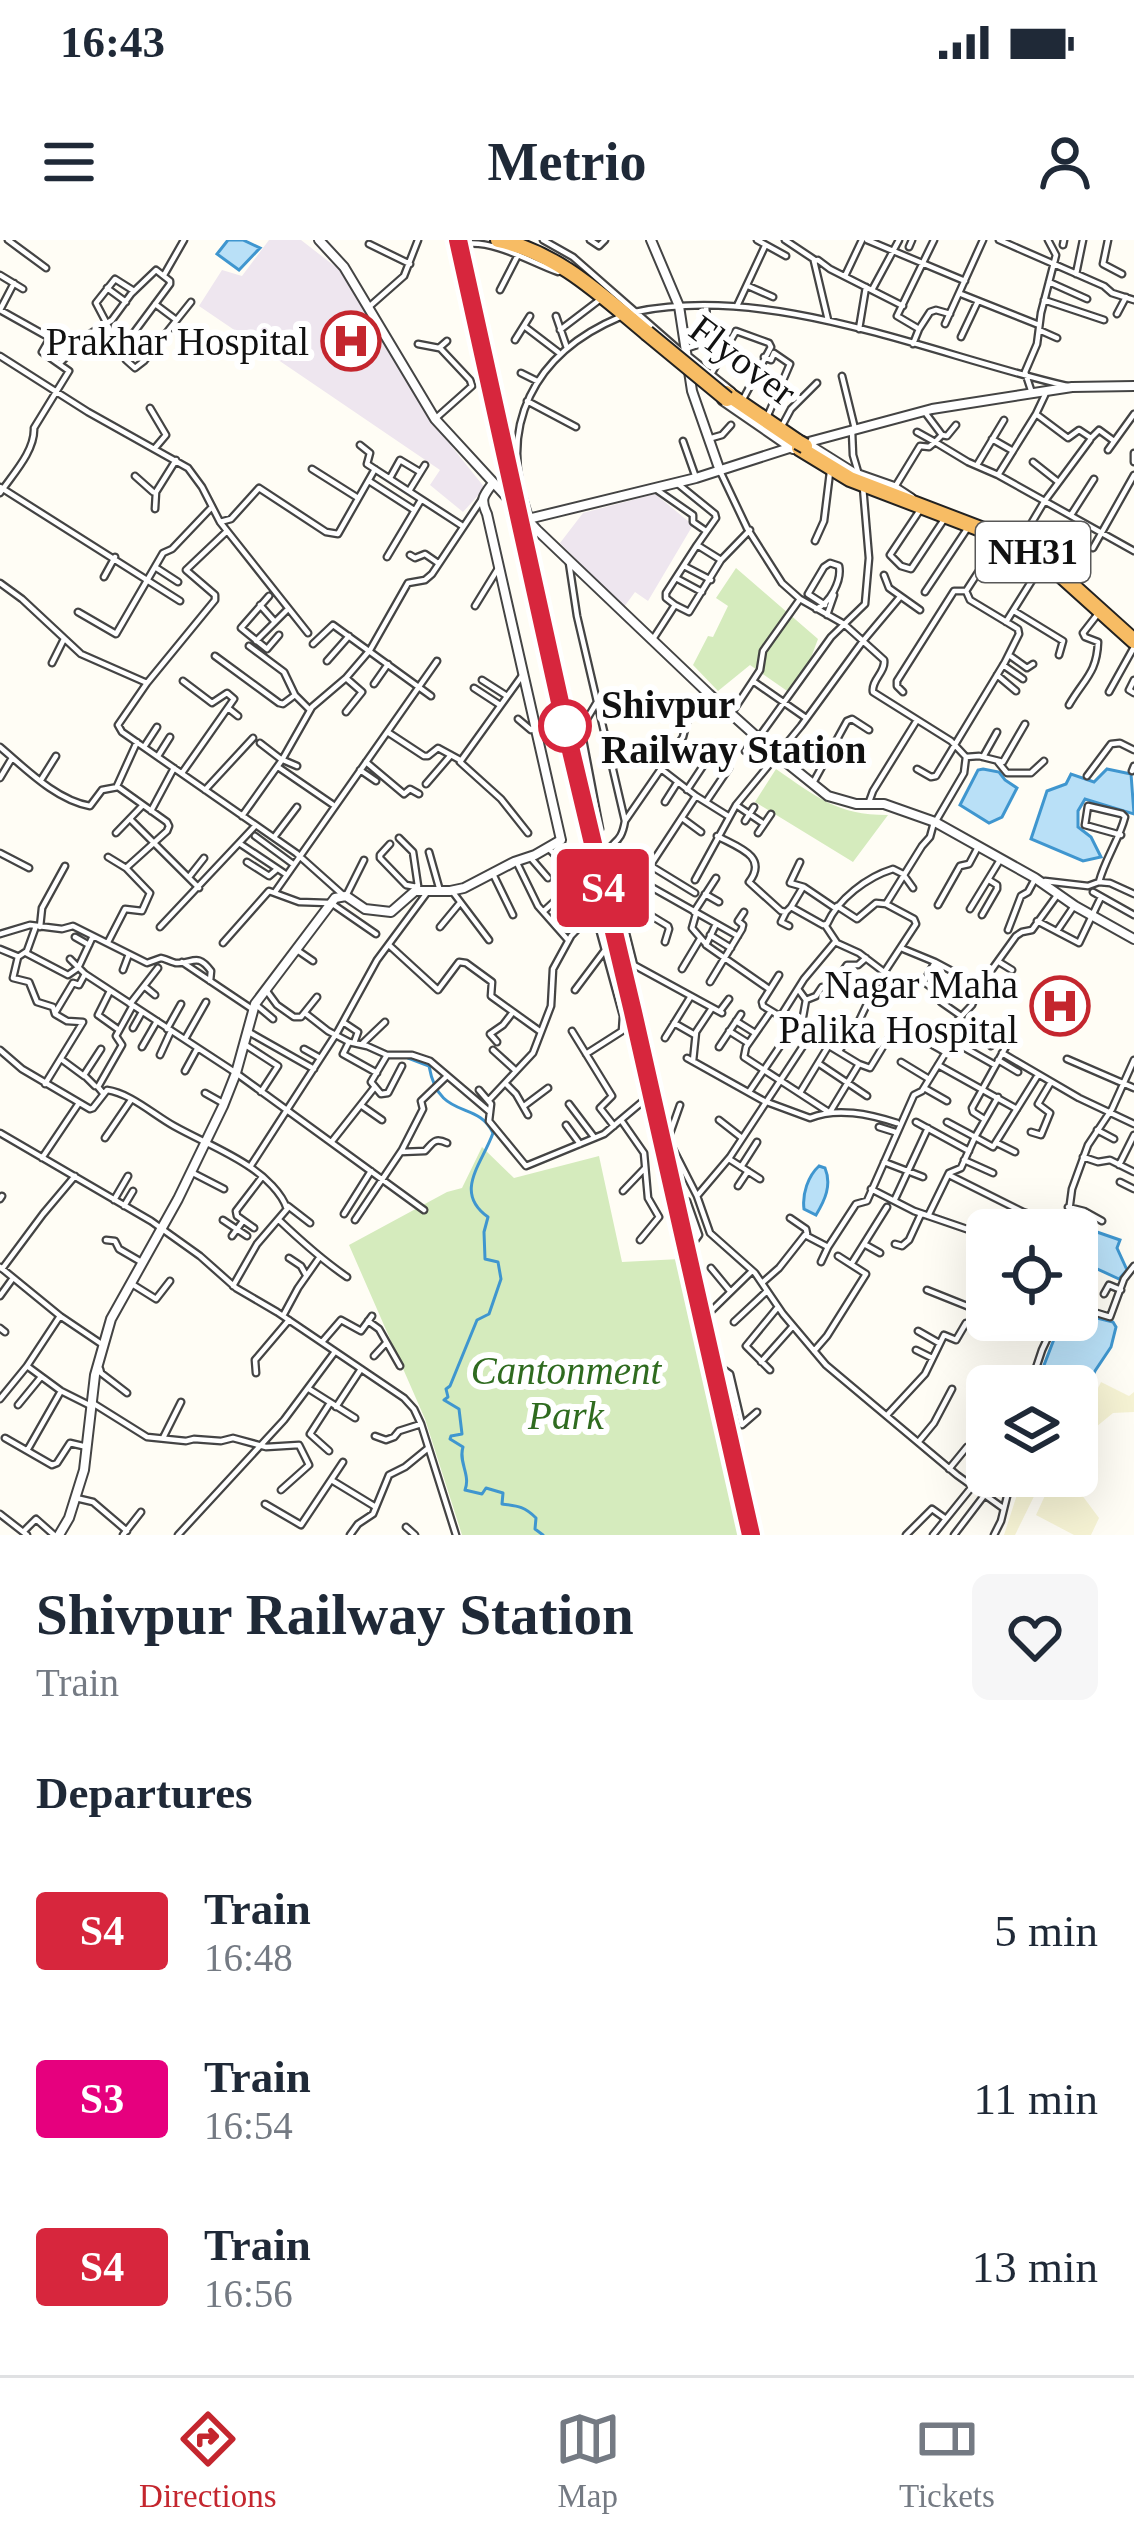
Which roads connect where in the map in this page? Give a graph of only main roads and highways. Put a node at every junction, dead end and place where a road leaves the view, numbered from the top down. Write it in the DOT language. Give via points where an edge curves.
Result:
graph roads {
  1 [pos="498,240"];
  2 [pos="520,248"];
  3 [pos="648,331"];
  4 [pos="914,503"];
  5 [pos="1046,558"];
  6 [pos="1134,640"];
  1 -- 3 [label="highway, NH31" via="563,266"];
  2 -- 3 [label="highway, NH31" via="543,248 572,266"];
  3 -- 4 [label="highway, Flyover / NH31, bridge" via="850,479"];
  4 -- 5 [label="highway, NH31"];
  4 -- 5 [label="highway, NH31" via="1022,539"];
  5 -- 6 [label="highway, NH31"];
  5 -- 6 [label="highway, NH31"];
}
